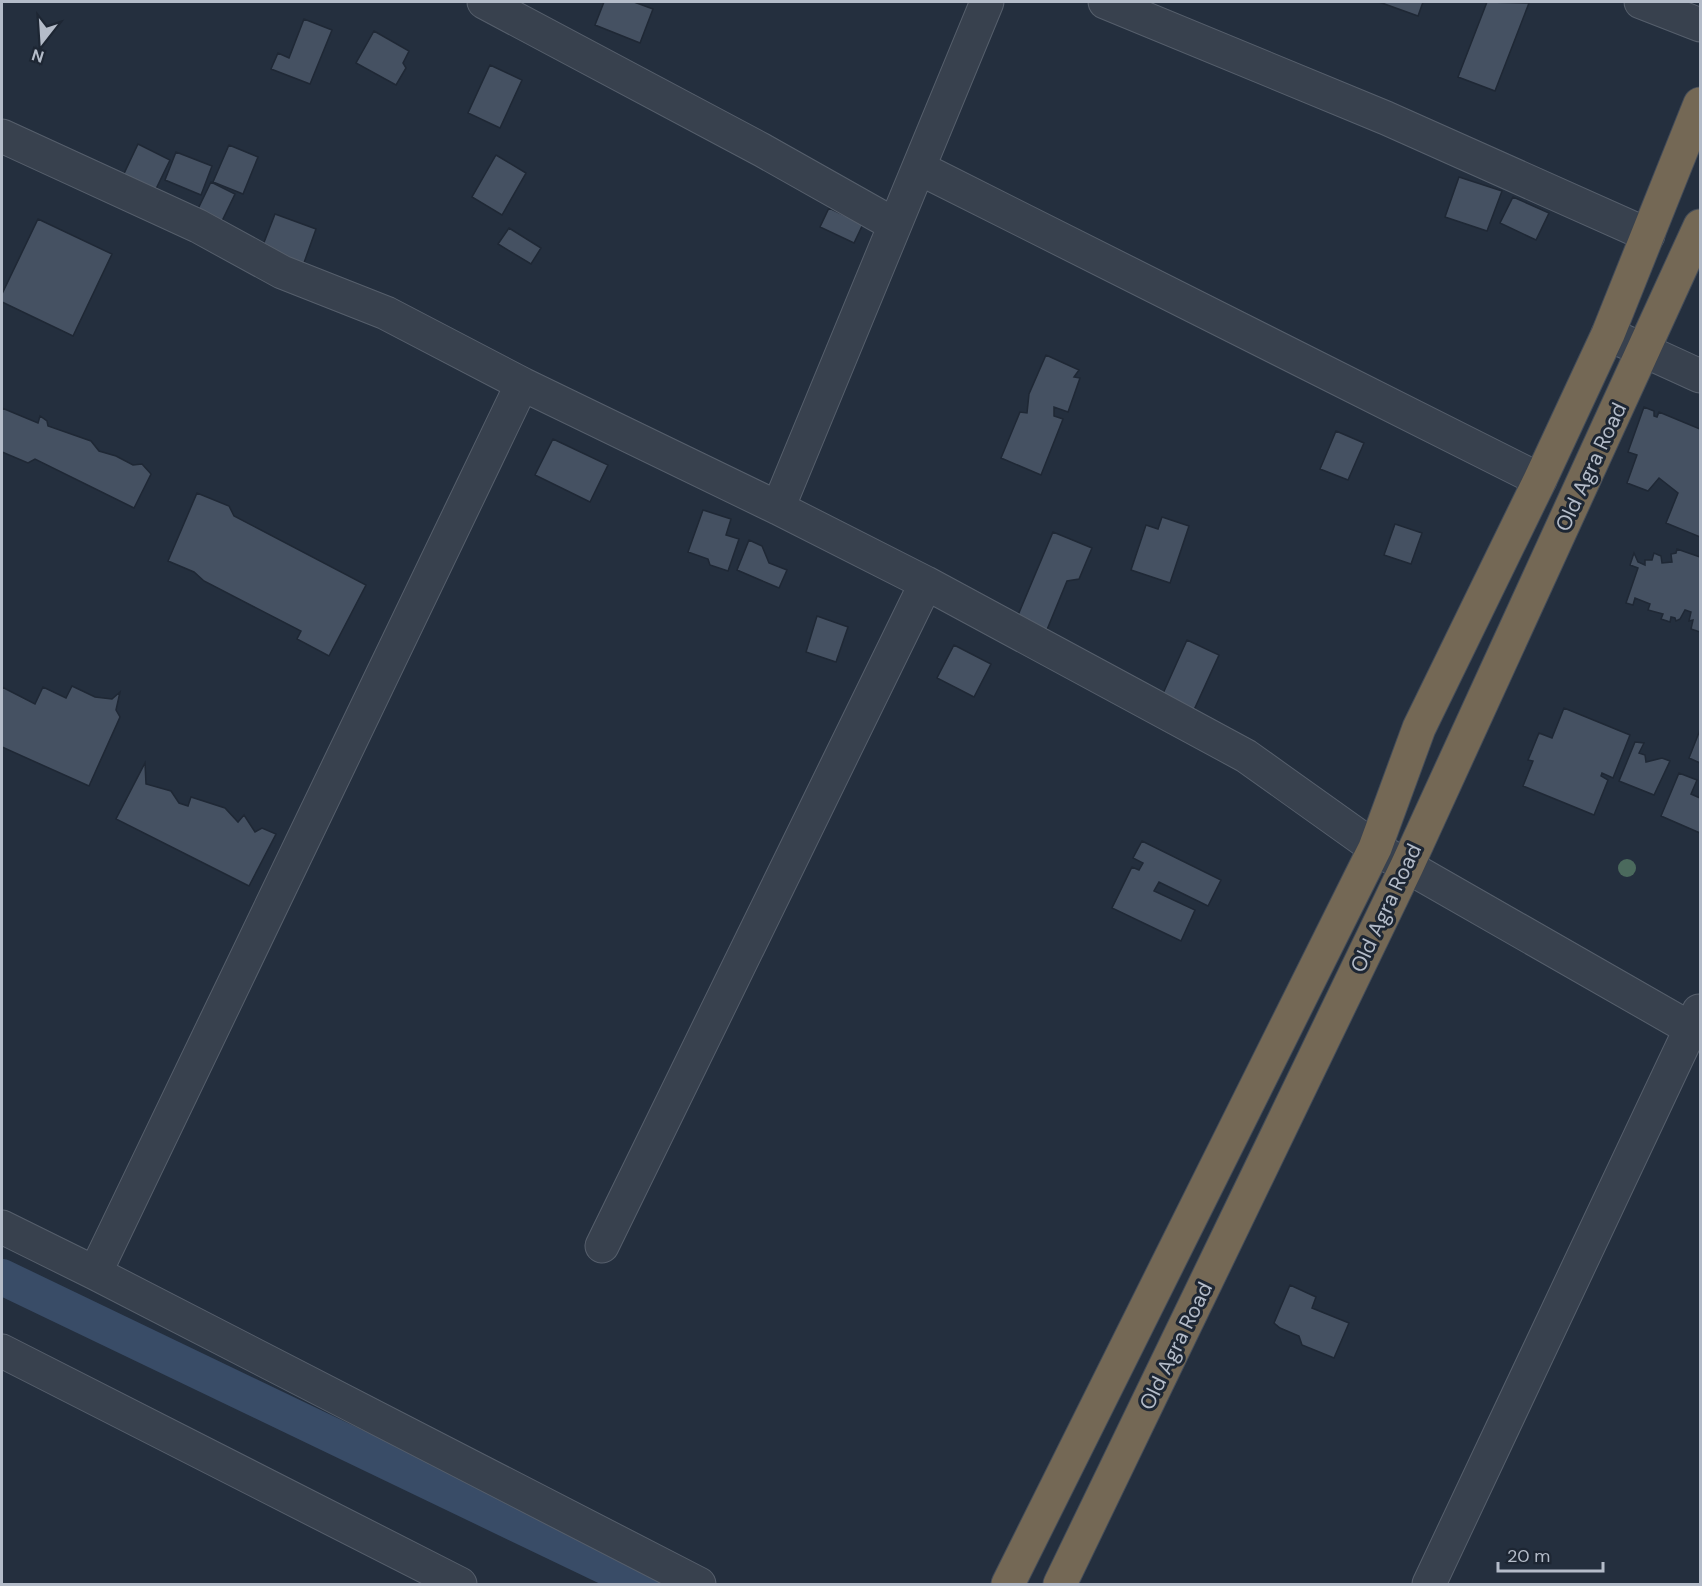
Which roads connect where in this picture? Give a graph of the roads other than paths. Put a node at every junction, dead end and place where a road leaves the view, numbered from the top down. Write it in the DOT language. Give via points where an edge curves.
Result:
graph roads {
  1 [pos="484,2"];
  2 [pos="987,2"];
  3 [pos="1105,2"];
  4 [pos="1641,2"];
  5 [pos="1701,25"];
  6 [pos="1701,104"];
  7 [pos="2,136"];
  8 [pos="919,168"];
  9 [pos="895,225"];
  10 [pos="1701,226"];
  11 [pos="1648,235"];
  12 [pos="1608,334"];
  13 [pos="1645,350"];
  14 [pos="1701,376"];
  15 [pos="522,384"];
  16 [pos="1540,480"];
  17 [pos="778,508"];
  18 [pos="926,583"];
  19 [pos="1375,848"];
  20 [pos="1407,866"];
  21 [pos="1697,1024"];
  22 [pos="2,1227"];
  23 [pos="602,1245"];
  24 [pos="95,1273"];
  25 [pos="2,1351"];
  26 [pos="460,1584"];
  27 [pos="699,1584"];
  28 [pos="1008,1584"];
  29 [pos="1060,1584"];
  30 [pos="1429,1584"];
  1 -- 9 [label="street"];
  2 -- 8 [label="street"];
  3 -- 11 [label="street" via="1386,118"];
  4 -- 5 [label="street"];
  6 -- 11 [label="highway"];
  7 -- 15 [label="street" via="198,225 282,272 386,314"];
  8 -- 9 [label="street"];
  8 -- 16 [label="street"];
  9 -- 17 [label="street"];
  10 -- 13 [label="highway, Old Agra Road"];
  11 -- 12 [label="highway"];
  12 -- 13 [label="street"];
  12 -- 16 [label="highway"];
  13 -- 14 [label="street"];
  13 -- 20 [label="highway, Old Agra Road"];
  15 -- 17 [label="street"];
  15 -- 24 [label="street"];
  16 -- 19 [label="highway" via="1419,728"];
  17 -- 18 [label="street"];
  18 -- 19 [label="street" via="1246,756"];
  18 -- 23 [label="street"];
  19 -- 20 [label="street"];
  19 -- 28 [label="highway"];
  20 -- 21 [label="street"];
  20 -- 29 [label="highway, Old Agra Road"];
  21 -- 30 [label="street"];
  22 -- 24 [label="street"];
  24 -- 27 [label="street"];
  25 -- 26 [label="street"];
}
